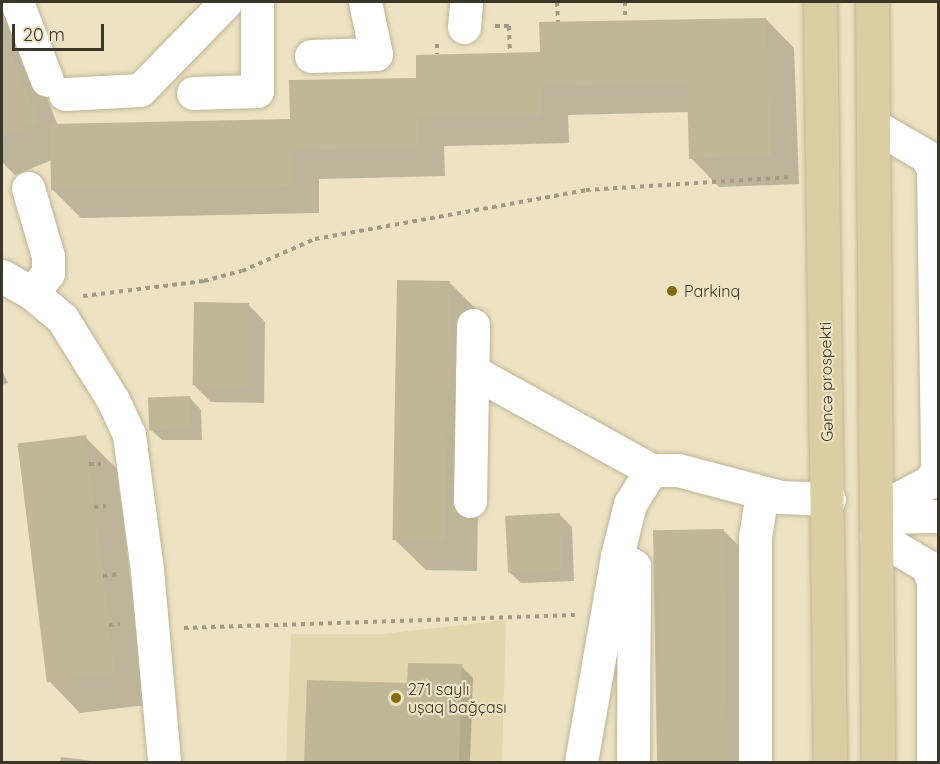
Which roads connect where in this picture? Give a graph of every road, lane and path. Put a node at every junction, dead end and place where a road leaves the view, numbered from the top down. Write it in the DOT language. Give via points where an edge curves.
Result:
graph roads {
  1 [pos="226,2"];
  2 [pos="257,2"];
  3 [pos="365,2"];
  4 [pos="557,2"];
  5 [pos="625,2"];
  6 [pos="820,2"];
  7 [pos="872,2"];
  8 [pos="20,3"];
  9 [pos="625,20"];
  10 [pos="558,22"];
  11 [pos="311,56"];
  12 [pos="193,93"];
  13 [pos="873,125"];
  14 [pos="822,175"];
  15 [pos="28,188"];
  16 [pos="2,276"];
  17 [pos="37,297"];
  18 [pos="473,325"];
  19 [pos="472,371"];
  20 [pos="651,470"];
  21 [pos="762,493"];
  22 [pos="829,499"];
  23 [pos="470,501"];
  24 [pos="939,516"];
  25 [pos="876,521"];
  26 [pos="617,555"];
  27 [pos="606,615"];
  28 [pos="152,630"];
  29 [pos="164,762"];
  30 [pos="581,762"];
  31 [pos="633,762"];
  32 [pos="755,762"];
  33 [pos="830,762"];
  34 [pos="878,762"];
  35 [pos="933,762"];
  1 -- 8 [label="street" via="140,90 56,87"];
  2 -- 12 [label="street" via="257,91"];
  3 -- 11 [label="street" via="376,54"];
  4 -- 10 [label="path"];
  5 -- 9 [label="path"];
  6 -- 14 [label="main road, Gəncə prospekti"];
  7 -- 13 [label="main road"];
  13 -- 25 [label="main road"];
  13 -- 25 [label="street" via="926,156 933,169 937,471 929,482"];
  14 -- 17 [label="path" via="586,190 315,239 242,272 204,281"];
  14 -- 22 [label="main road, Gəncə prospekti"];
  15 -- 17 [label="street" via="48,256 48,273"];
  16 -- 17 [label="street"];
  17 -- 28 [label="street" via="62,318 82,347 129,435"];
  18 -- 19 [label="street"];
  19 -- 20 [label="street"];
  19 -- 23 [label="street"];
  20 -- 21 [label="street" via="678,470"];
  20 -- 26 [label="street" via="630,504"];
  21 -- 22 [label="street"];
  21 -- 32 [label="street" via="755,537"];
  22 -- 33 [label="main road, Gəncə prospekti"];
  24 -- 25 [label="street"];
  25 -- 34 [label="main road"];
  25 -- 35 [label="street" via="927,566 933,581"];
  26 -- 27 [label="street"];
  26 -- 31 [label="street" via="634,566"];
  27 -- 28 [label="path" via="526,614"];
  27 -- 30 [label="street"];
  28 -- 29 [label="street"];
}
